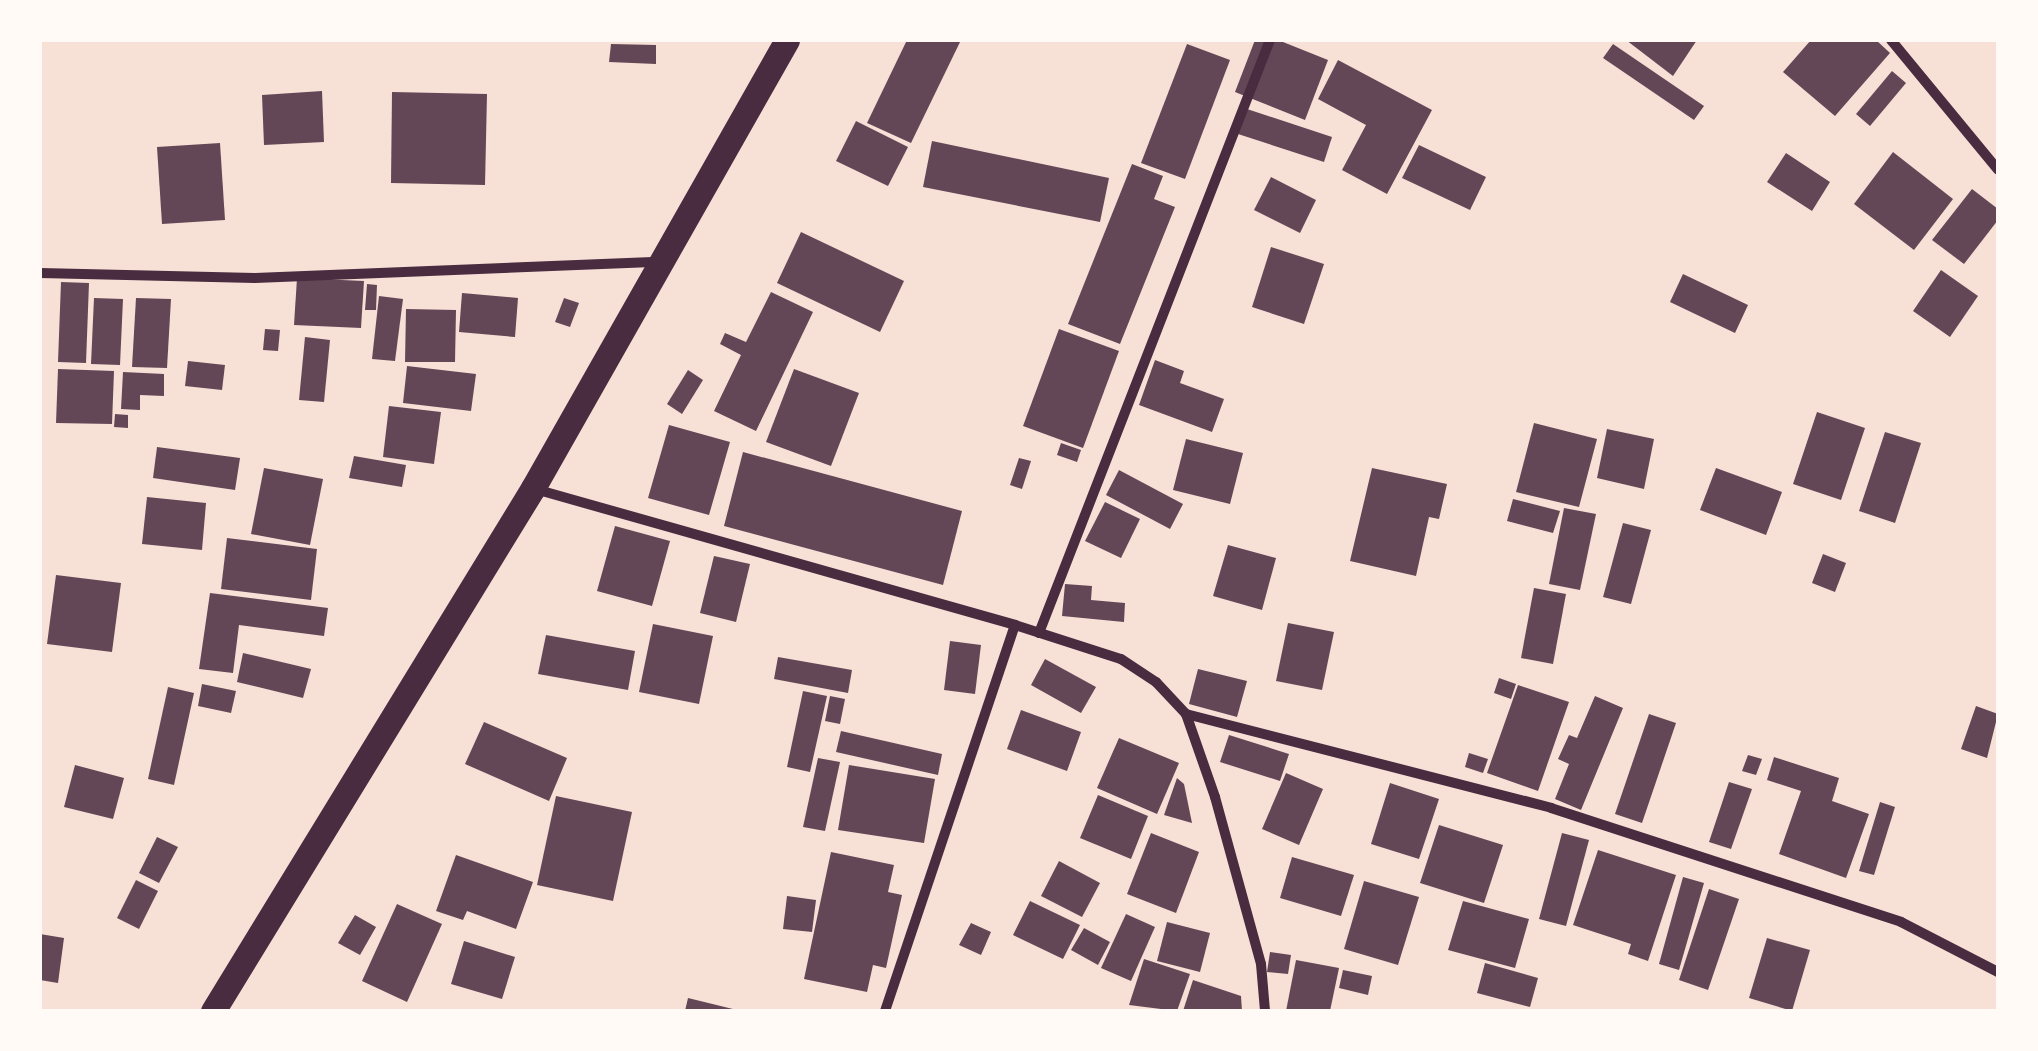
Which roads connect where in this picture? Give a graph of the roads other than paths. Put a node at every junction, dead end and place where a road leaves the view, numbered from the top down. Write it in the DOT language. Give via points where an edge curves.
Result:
graph roads {
  1 [pos="787,40"];
  2 [pos="1270,40"];
  3 [pos="1891,40"];
  4 [pos="1998,170"];
  5 [pos="660,262"];
  6 [pos="40,274"];
  7 [pos="533,488"];
  8 [pos="1015,625"];
  9 [pos="1039,634"];
  10 [pos="1186,714"];
  11 [pos="1998,972"];
  12 [pos="213,1011"];
  13 [pos="885,1011"];
  14 [pos="1265,1011"];
  1 -- 5 [label="highway"];
  2 -- 9 [label="street"];
  3 -- 4 [label="street"];
  5 -- 6 [label="street" via="255,278"];
  5 -- 7 [label="highway"];
  7 -- 8 [label="street"];
  7 -- 12 [label="highway"];
  8 -- 9 [label="street"];
  8 -- 13 [label="street"];
  9 -- 10 [label="street" via="1121,659 1156,682"];
  10 -- 11 [label="street" via="1551,808 1900,922"];
  10 -- 14 [label="street" via="1261,964"];
}
